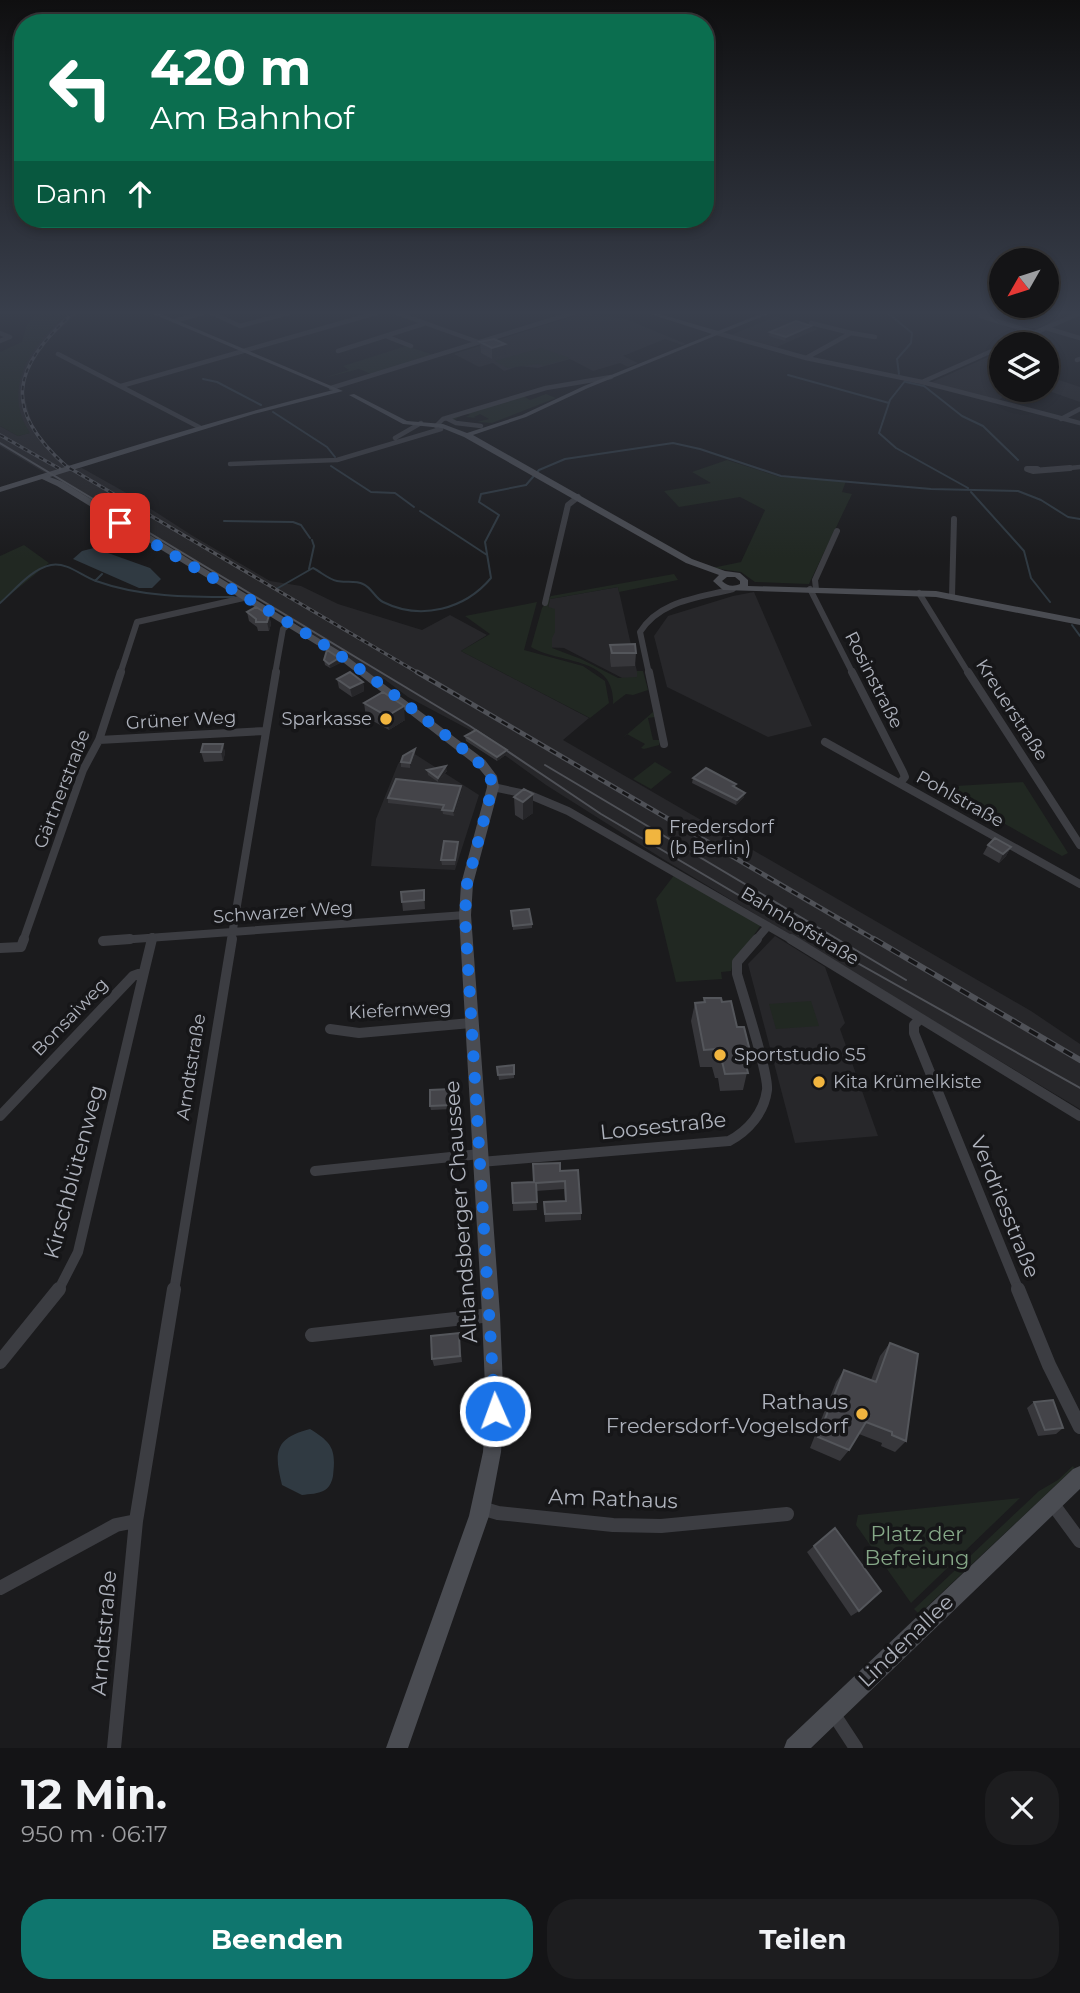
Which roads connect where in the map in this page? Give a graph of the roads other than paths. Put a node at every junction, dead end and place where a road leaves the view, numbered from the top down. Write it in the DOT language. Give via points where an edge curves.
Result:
graph roads {
  1 [pos="137,395"];
  2 [pos="318,395"];
  3 [pos="351,395"];
  4 [pos="521,395"];
  5 [pos="570,395"];
  6 [pos="969,395"];
  7 [pos="1080,409"];
  8 [pos="446,418"];
  9 [pos="1061,419"];
  10 [pos="1080,423"];
  11 [pos="420,424"];
  12 [pos="438,426"];
  13 [pos="481,426"];
  14 [pos="199,427"];
  15 [pos="467,435"];
  16 [pos="392,442"];
  17 [pos="94,462"];
  18 [pos="230,464"];
  19 [pos="1080,467"];
  20 [pos="1037,469"];
  21 [pos="536,473"];
  22 [pos="43,477"];
  23 [pos="0,490"];
  24 [pos="578,496"];
  25 [pos="954,519"];
  26 [pos="837,531"];
  27 [pos="689,561"];
  28 [pos="719,579"];
  29 [pos="738,586"];
  30 [pos="813,589"];
  31 [pos="919,593"];
  32 [pos="952,596"];
  33 [pos="248,597"];
  34 [pos="688,600"];
  35 [pos="545,603"];
  36 [pos="1080,622"];
  37 [pos="290,623"];
  38 [pos="265,731"];
  39 [pos="99,740"];
  40 [pos="825,742"];
  41 [pos="664,744"];
  42 [pos="900,783"];
  43 [pos="493,787"];
  44 [pos="1080,845"];
  45 [pos="1080,884"];
  46 [pos="465,915"];
  47 [pos="768,926"];
  48 [pos="233,931"];
  49 [pos="152,937"];
  50 [pos="103,941"];
  51 [pos="0,948"];
  52 [pos="144,972"];
  53 [pos="920,1018"];
  54 [pos="471,1023"];
  55 [pos="330,1029"];
  56 [pos="0,1116"];
  57 [pos="1080,1116"];
  58 [pos="480,1158"];
  59 [pos="315,1171"];
  60 [pos="491,1315"];
  61 [pos="312,1335"];
  62 [pos="0,1362"];
  63 [pos="1080,1427"];
  64 [pos="1080,1476"];
  65 [pos="1052,1503"];
  66 [pos="481,1508"];
  67 [pos="787,1514"];
  68 [pos="136,1521"];
  69 [pos="1080,1541"];
  70 [pos="0,1588"];
  71 [pos="832,1712"];
  72 [pos="114,1748"];
  73 [pos="397,1748"];
  74 [pos="795,1748"];
  75 [pos="856,1748"];
  1 -- 14 [label="street"];
  2 -- 14 [label="main road"];
  3 -- 11 [label="main road" via="405,423"];
  4 -- 8 [label="street"];
  5 -- 15 [label="main road"];
  6 -- 9 [label="street"];
  7 -- 9 [label="street"];
  8 -- 12 [label="street"];
  8 -- 13 [label="street"];
  9 -- 10 [label="street"];
  11 -- 12 [label="main road"];
  11 -- 16 [label="street"];
  12 -- 15 [label="main road"];
  12 -- 16 [label="street"];
  14 -- 17 [label="main road"];
  15 -- 21 [label="main road"];
  16 -- 18 [label="street" via="337,460"];
  17 -- 22 [label="street"];
  19 -- 20 [label="street"];
  21 -- 24 [label="street"];
  22 -- 23 [label="main road"];
  22 -- 33 [label="main road"];
  24 -- 27 [label="street"];
  24 -- 35 [label="street" via="568,505"];
  25 -- 32 [label="street"];
  26 -- 30 [label="street"];
  27 -- 28 [label="main road"];
  28 -- 29 [label="main road"];
  28 -- 29 [label="main road" via="737,575"];
  28 -- 34 [label="street" via="712,590"];
  29 -- 30 [label="main road"];
  29 -- 34 [label="street"];
  30 -- 31 [label="main road"];
  30 -- 42 [label="street, Rosinstraße" via="903,772"];
  31 -- 32 [label="main road"];
  31 -- 44 [label="street, Kreuerstraße"];
  32 -- 36 [label="main road"];
  33 -- 37 [label="main road"];
  33 -- 39 [label="street, Gärtnerstraße" via="137,622"];
  34 -- 41 [label="street" via="661,608 640,632"];
  37 -- 38 [label="street, Arndtstraße" via="283,629"];
  37 -- 43 [label="main road" via="380,684 481,763"];
  38 -- 39 [label="street, Grüner Weg"];
  38 -- 48 [label="street, Arndtstraße"];
  39 -- 51 [label="street, Gärtnerstraße" via="83,770 21,947"];
  40 -- 42 [label="street, Pohlstraße"];
  42 -- 45 [label="street, Pohlstraße"];
  43 -- 46 [label="main road, Altlandsberger Chaussee" via="467,884"];
  43 -- 47 [label="street, Bahnhofstraße" via="511,789 569,813"];
  46 -- 48 [label="street, Schwarzer Weg"];
  46 -- 54 [label="main road, Altlandsberger Chaussee"];
  47 -- 53 [label="street, Bahnhofstraße"];
  47 -- 58 [label="street, Loosestraße" via="737,961 768,1087 762,1107 740,1137"];
  48 -- 49 [label="street, Schwarzer Weg"];
  48 -- 68 [label="street, Arndtstraße"];
  49 -- 50 [label="street, Schwarzer Weg"];
  49 -- 52 [label="street"];
  52 -- 56 [label="street, Bonsaiweg" via="133,975"];
  52 -- 62 [label="street, Kirschblütenweg" via="78,1252 63,1284"];
  53 -- 57 [label="street, Bahnhofstraße"];
  53 -- 63 [label="street, Verdriesstraße" via="914,1033 1049,1365"];
  54 -- 55 [label="street, Kiefernweg" via="359,1033"];
  54 -- 58 [label="main road, Altlandsberger Chaussee"];
  58 -- 59 [label="street"];
  58 -- 60 [label="main road, Altlandsberger Chaussee"];
  60 -- 61 [label="street"];
  60 -- 66 [label="main road, Altlandsberger Chaussee" via="495,1411"];
  64 -- 65 [label="main road, Lindenallee"];
  65 -- 69 [label="street"];
  65 -- 71 [label="main road, Lindenallee"];
  66 -- 67 [label="street, Am Rathaus" via="636,1525"];
  66 -- 73 [label="main road, Altlandsberger Chaussee"];
  68 -- 70 [label="street" via="116,1525"];
  68 -- 72 [label="street, Arndtstraße"];
  71 -- 74 [label="main road, Lindenallee"];
  71 -- 75 [label="street"];
}
